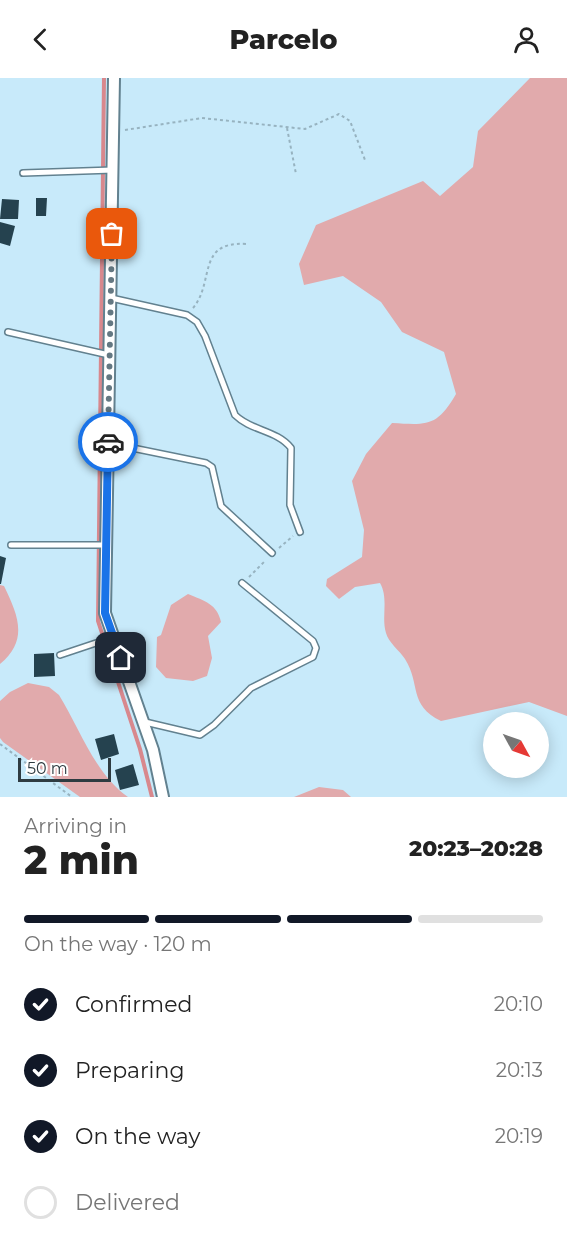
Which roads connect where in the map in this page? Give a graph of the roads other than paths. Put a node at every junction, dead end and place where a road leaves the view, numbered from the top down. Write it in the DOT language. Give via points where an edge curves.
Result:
graph roads {
  1 [pos="114,78"];
  2 [pos="113,170"];
  3 [pos="23,173"];
  4 [pos="111,298"];
  5 [pos="8,332"];
  6 [pos="109,356"];
  7 [pos="108,443"];
  8 [pos="300,532"];
  9 [pos="11,544"];
  10 [pos="106,545"];
  11 [pos="272,554"];
  12 [pos="242,583"];
  13 [pos="114,637"];
  14 [pos="60,655"];
  15 [pos="143,721"];
  16 [pos="163,797"];
  1 -- 2 [label="street"];
  2 -- 3 [label="lane"];
  2 -- 4 [label="street"];
  4 -- 6 [label="street"];
  4 -- 8 [label="lane" via="187,315 200,326 235,415 282,439 291,448 290,505"];
  5 -- 6 [label="lane"];
  6 -- 7 [label="street"];
  7 -- 10 [label="street"];
  7 -- 11 [label="lane" via="212,467 221,506"];
  9 -- 10 [label="lane"];
  10 -- 13 [label="street" via="105,613"];
  12 -- 15 [label="lane" via="313,641 314,657 251,688 200,735"];
  13 -- 14 [label="lane"];
  13 -- 15 [label="street"];
  15 -- 16 [label="street"];
}
